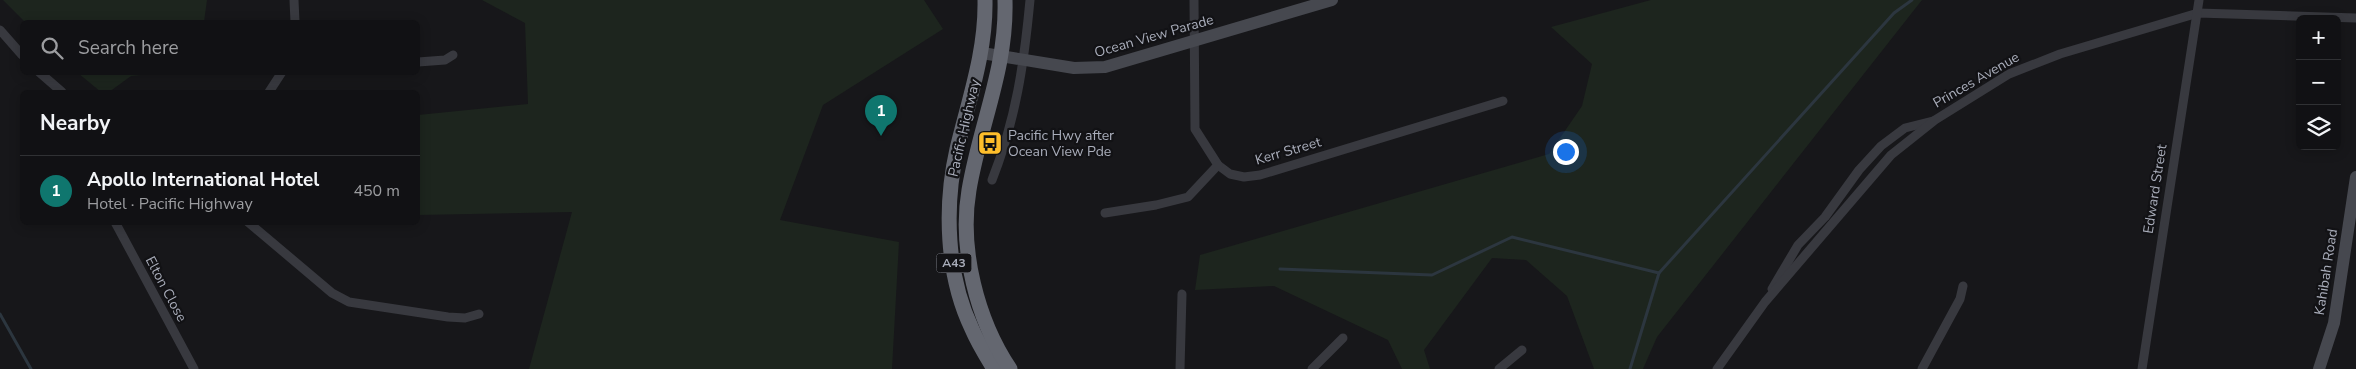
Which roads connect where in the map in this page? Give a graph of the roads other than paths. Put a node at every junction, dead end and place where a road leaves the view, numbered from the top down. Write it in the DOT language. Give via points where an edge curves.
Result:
graph roads {
  1 [pos="294,0"];
  2 [pos="986,0"];
  3 [pos="1005,0"];
  4 [pos="1030,0"];
  5 [pos="1194,0"];
  6 [pos="1332,0"];
  7 [pos="2199,0"];
  8 [pos="2198,13"];
  9 [pos="2356,18"];
  10 [pos="295,20"];
  11 [pos="0,30"];
  12 [pos="1194,40"];
  13 [pos="20,52"];
  14 [pos="982,53"];
  15 [pos="453,55"];
  16 [pos="1002,56"];
  17 [pos="1025,60"];
  18 [pos="420,62"];
  19 [pos="42,75"];
  20 [pos="280,75"];
  21 [pos="60,90"];
  22 [pos="270,90"];
  23 [pos="1502,101"];
  24 [pos="1935,120"];
  25 [pos="1218,165"];
  26 [pos="2356,177"];
  27 [pos="992,180"];
  28 [pos="1105,213"];
  29 [pos="117,225"];
  30 [pos="252,225"];
  31 [pos="2352,230"];
  32 [pos="1963,286"];
  33 [pos="1182,294"];
  34 [pos="1765,302"];
  35 [pos="479,314"];
  36 [pos="1343,338"];
  37 [pos="1522,350"];
  38 [pos="194,369"];
  39 [pos="994,369"];
  40 [pos="1010,369"];
  41 [pos="1180,369"];
  42 [pos="1312,369"];
  43 [pos="1499,369"];
  44 [pos="1717,369"];
  45 [pos="1922,369"];
  46 [pos="2142,369"];
  47 [pos="2319,369"];
  1 -- 10 [label="street"];
  2 -- 14 [label="highway, Pacific Highway / A43"];
  3 -- 16 [label="highway, Pacific Highway / A43"];
  4 -- 17 [label="street"];
  5 -- 12 [label="street"];
  6 -- 12 [label="street, Ocean View Parade"];
  7 -- 8 [label="street, Edward Street"];
  8 -- 9 [label="street, Princes Avenue"];
  8 -- 24 [label="street, Princes Avenue" via="2034,63 2009,74"];
  8 -- 46 [label="street, Edward Street"];
  11 -- 13 [label="street"];
  12 -- 17 [label="street, Ocean View Parade" via="1089,69"];
  12 -- 25 [label="street" via="1195,129"];
  14 -- 16 [label="street, Ocean View Parade"];
  14 -- 39 [label="highway, Pacific Highway / A43" via="957,149 950,209 954,269 961,298 971,328"];
  15 -- 18 [label="street" via="445,60"];
  16 -- 17 [label="street, Ocean View Parade"];
  16 -- 40 [label="highway, Pacific Highway / A43" via="976,158 966,217 975,290 985,320"];
  17 -- 27 [label="street" via="1011,124"];
  19 -- 21 [label="street"];
  20 -- 22 [label="street"];
  23 -- 25 [label="street, Kerr Street" via="1260,175 1244,177 1230,174"];
  24 -- 34 [label="street, Princes Avenue" via="1891,155"];
  24 -- 34 [label="street" via="1904,128 1871,157 1825,217 1798,245"];
  25 -- 28 [label="street" via="1188,197"];
  26 -- 31 [label="street, Kahibah Road"];
  29 -- 38 [label="street, Elton Close"];
  30 -- 35 [label="street" via="332,293 349,302 448,317 465,318"];
  31 -- 47 [label="street, Kahibah Road" via="2334,323"];
  32 -- 45 [label="street" via="1960,299"];
  33 -- 41 [label="street"];
  34 -- 44 [label="street, Princes Avenue"];
  36 -- 42 [label="street"];
  37 -- 43 [label="street"];
}
